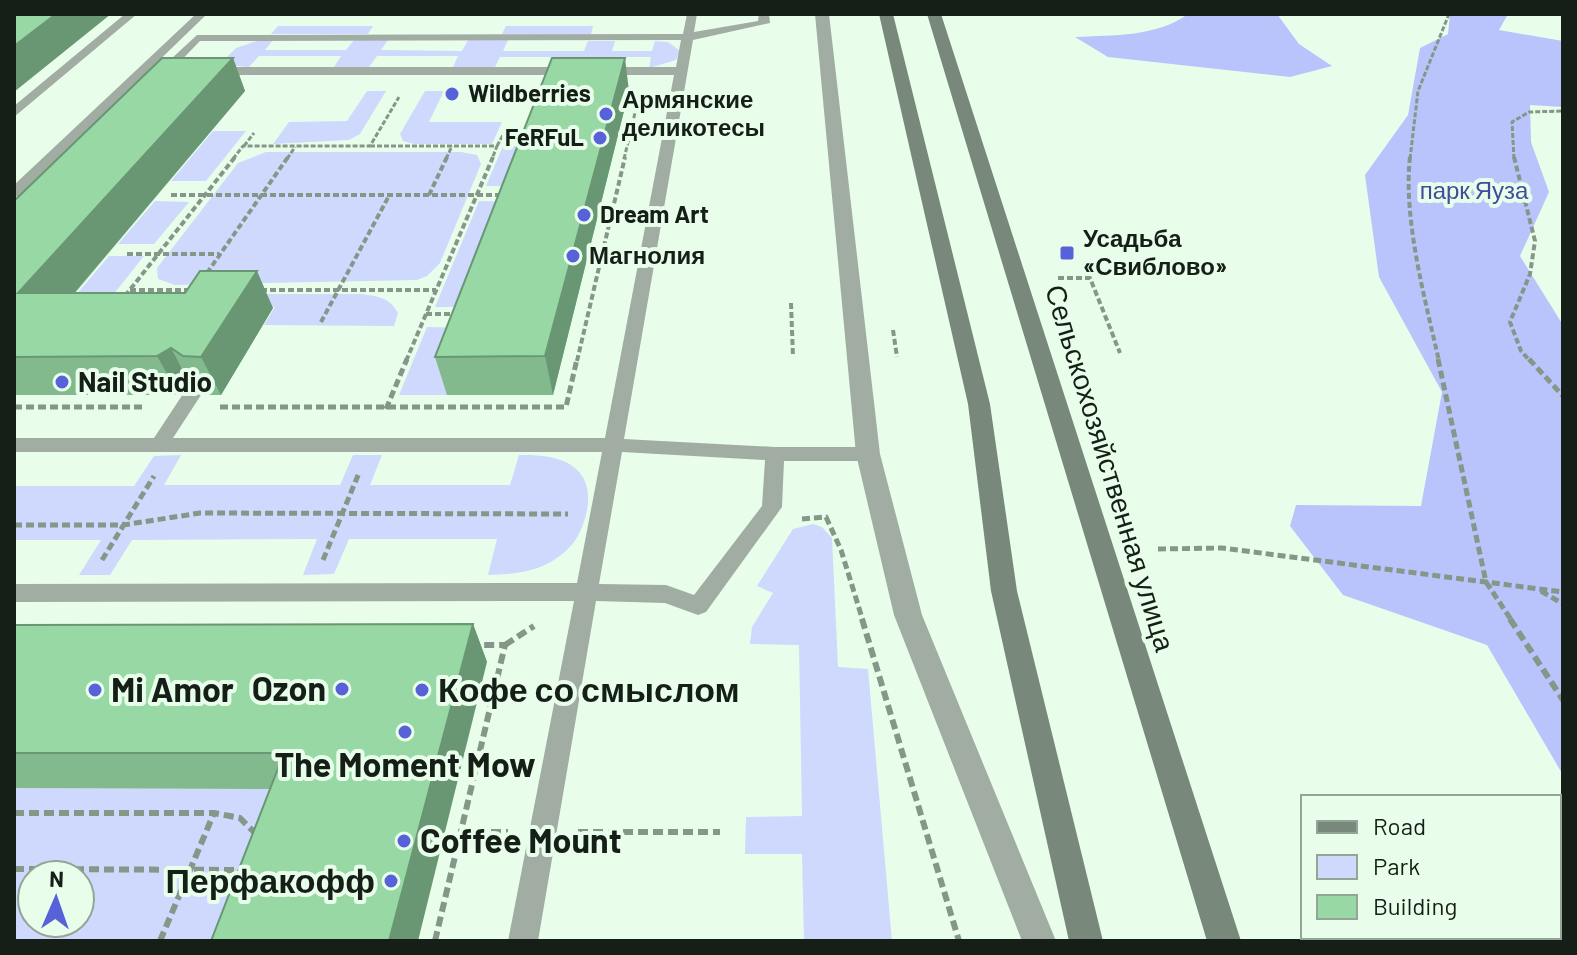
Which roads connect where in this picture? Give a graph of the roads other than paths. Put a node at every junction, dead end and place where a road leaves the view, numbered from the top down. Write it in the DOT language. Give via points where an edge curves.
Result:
graph roads {
  1 [pos="132,14"];
  2 [pos="202,14"];
  3 [pos="692,14"];
  4 [pos="764,14"];
  5 [pos="822,14"];
  6 [pos="886,14"];
  7 [pos="934,14"];
  8 [pos="688,37"];
  9 [pos="681,71"];
  10 [pos="14,113"];
  11 [pos="14,193"];
  12 [pos="188,401"];
  13 [pos="167,444"];
  14 [pos="14,445"];
  15 [pos="611,445"];
  16 [pos="775,454"];
  17 [pos="868,454"];
  18 [pos="584,592"];
  19 [pos="14,593"];
  20 [pos="523,941"];
  21 [pos="1039,941"];
  22 [pos="1086,941"];
  23 [pos="1224,941"];
  1 -- 10 [label="lane"];
  2 -- 11 [label="lane"];
  3 -- 8 [label="lane"];
  4 -- 8 [label="lane" via="764,23"];
  5 -- 17 [label="street"];
  6 -- 22 [label="main road" via="979,404 1004,591"];
  7 -- 23 [label="main road, Сельскохозяйственная улица"];
  8 -- 9 [label="lane"];
  8 -- 9 [label="lane" via="197,38 164,71"];
  9 -- 15 [label="lane"];
  12 -- 13 [label="lane"];
  13 -- 14 [label="lane"];
  13 -- 15 [label="lane"];
  15 -- 16 [label="lane"];
  15 -- 18 [label="lane"];
  16 -- 17 [label="lane"];
  16 -- 18 [label="lane" via="772,507 698,606 666,594"];
  17 -- 21 [label="street" via="908,615"];
  18 -- 19 [label="lane"];
  18 -- 20 [label="lane"];
}
